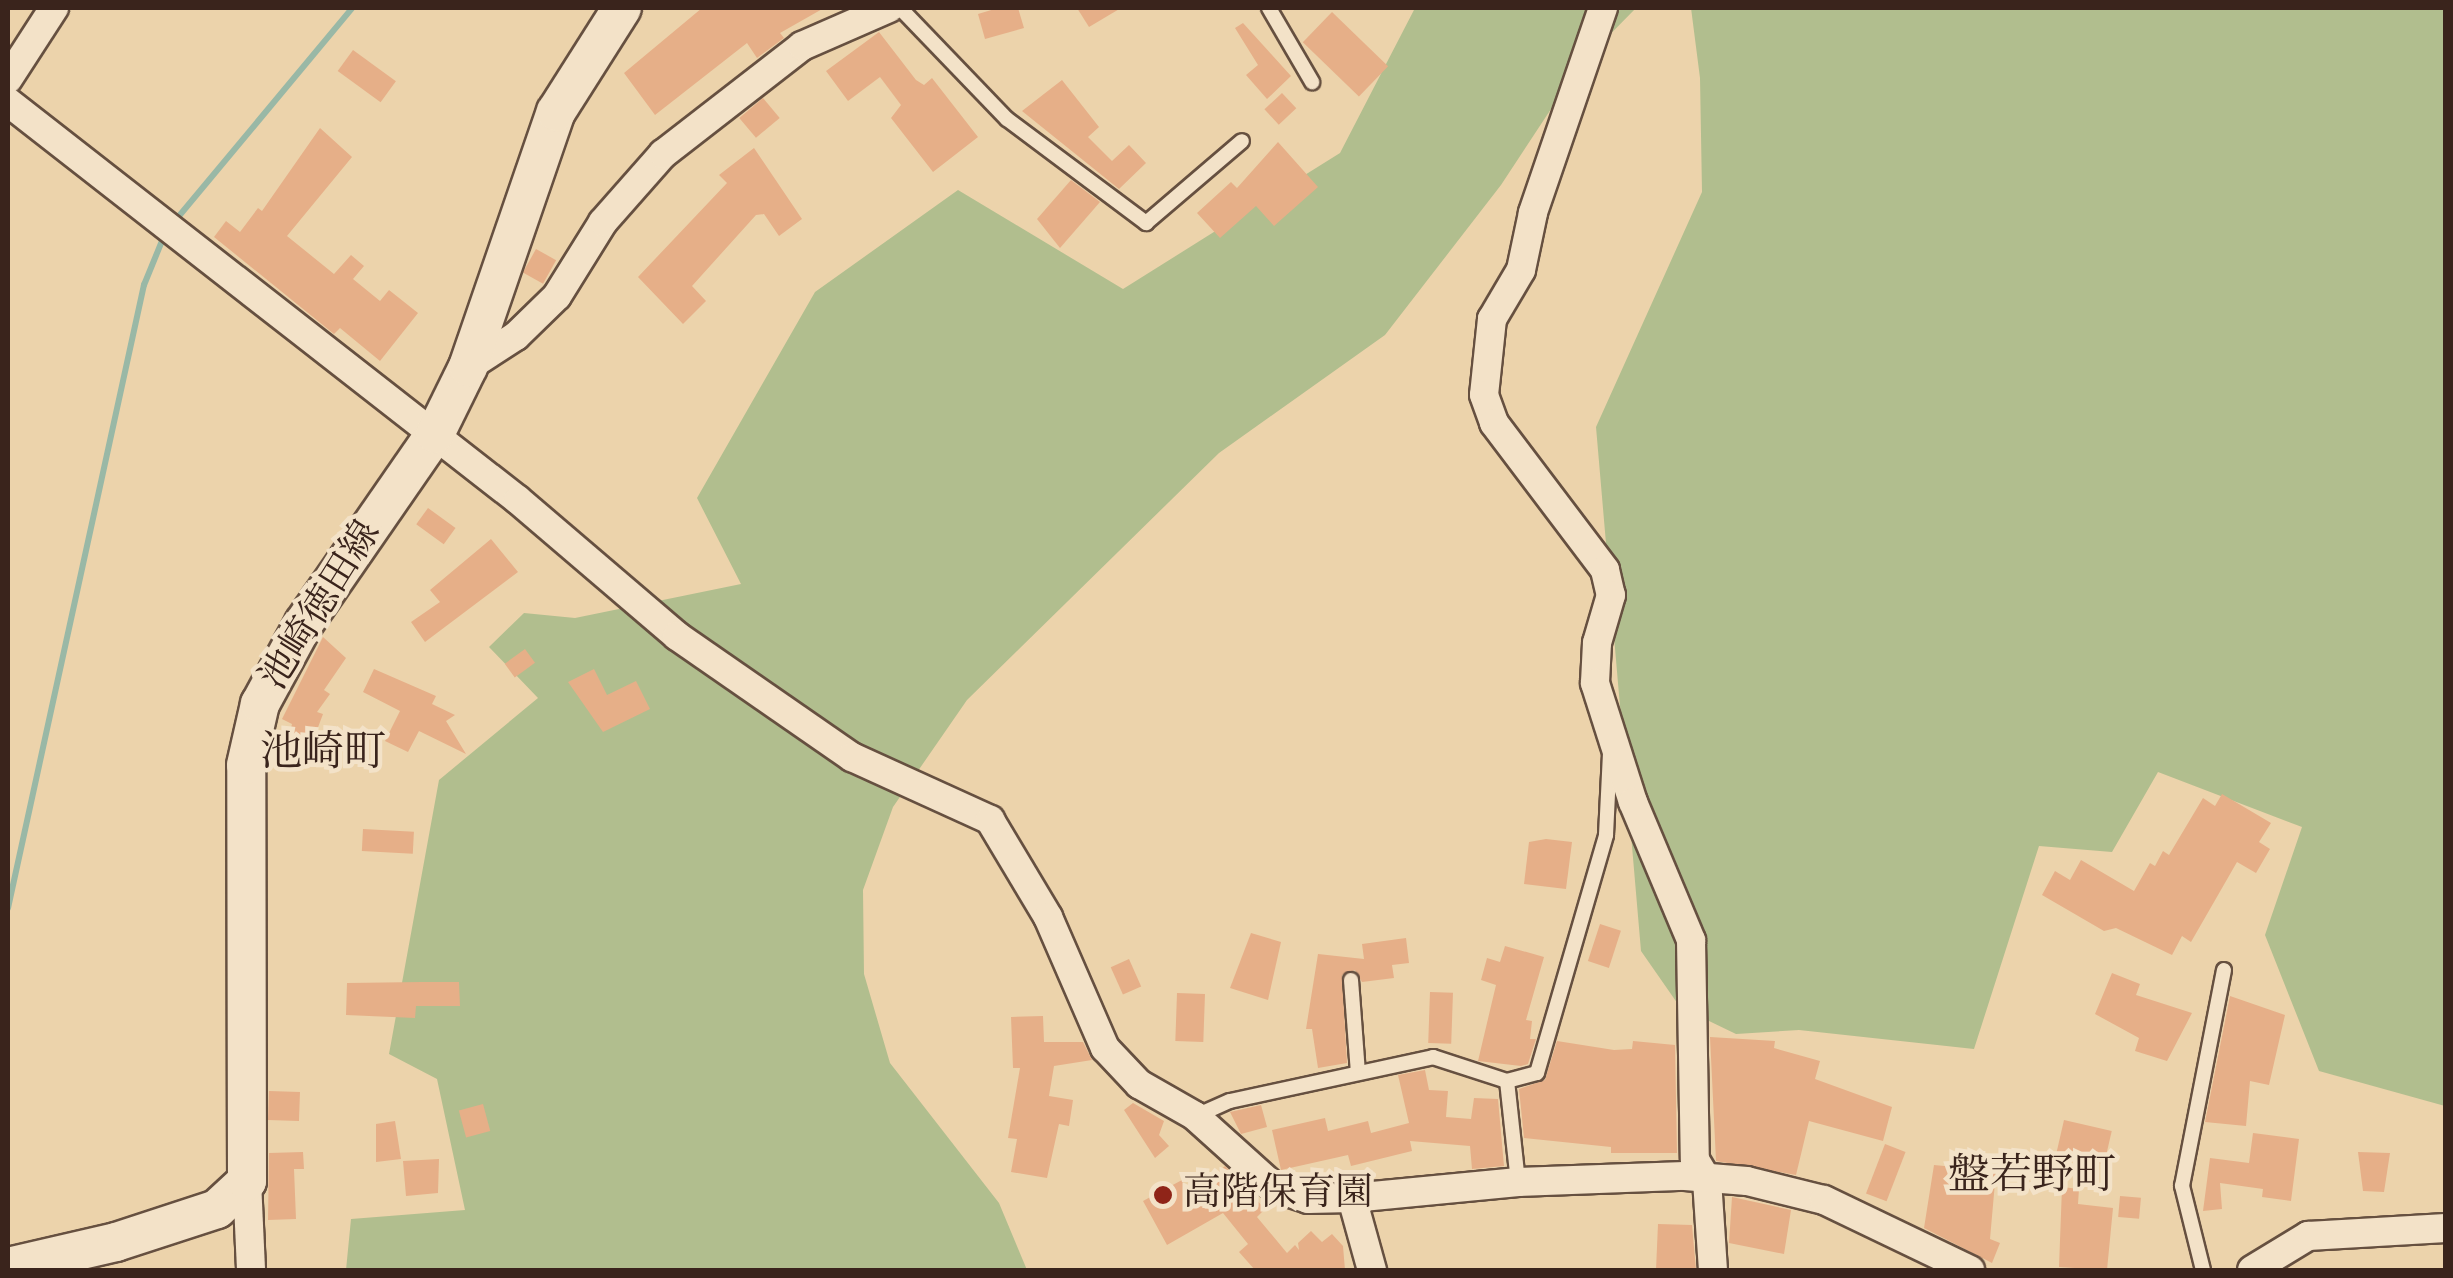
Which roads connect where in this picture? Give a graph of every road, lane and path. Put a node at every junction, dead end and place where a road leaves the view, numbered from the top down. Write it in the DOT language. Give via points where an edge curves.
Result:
graph roads {
  1 [pos="54,8"];
  2 [pos="622,8"];
  3 [pos="888,8"];
  4 [pos="900,8"];
  5 [pos="1269,8"];
  6 [pos="1603,8"];
  7 [pos="8,79"];
  8 [pos="1312,82"];
  9 [pos="8,102"];
  10 [pos="1242,141"];
  11 [pos="468,367"];
  12 [pos="435,434"];
  13 [pos="1611,738"];
  14 [pos="2224,970"];
  15 [pos="1351,980"];
  16 [pos="1358,1074"];
  17 [pos="1507,1080"];
  18 [pos="1195,1116"];
  19 [pos="1707,1180"];
  20 [pos="248,1181"];
  21 [pos="1518,1182"];
  22 [pos="1352,1198"];
  23 [pos="2446,1228"];
  24 [pos="8,1267"];
  25 [pos="251,1270"];
  26 [pos="1372,1270"];
  27 [pos="1712,1270"];
  28 [pos="1970,1270"];
  29 [pos="2204,1270"];
  30 [pos="2252,1270"];
  1 -- 7 [label="street"];
  2 -- 11 [label="main road, 池崎徳田線" via="556,112"];
  3 -- 11 [label="street" via="802,46 663,154 603,222 557,296 516,336"];
  4 -- 10 [label="lane" via="1007,119 1146,223"];
  5 -- 8 [label="lane"];
  6 -- 13 [label="street" via="1533,213 1522,270 1492,319 1484,395 1494,423 1605,570 1611,595 1597,644 1596,683"];
  9 -- 12 [label="street"];
  11 -- 12 [label="main road, 池崎徳田線"];
  12 -- 18 [label="street" via="677,636 790,718 852,757 990,820 1048,917 1105,1048 1140,1084"];
  12 -- 20 [label="main road, 池崎徳田線" via="304,623 260,704 246,765"];
  13 -- 17 [label="lane" via="1606,835 1537,1073"];
  13 -- 19 [label="street" via="1691,940 1695,1160"];
  14 -- 29 [label="lane" via="2182,1186"];
  15 -- 16 [label="lane"];
  16 -- 17 [label="lane" via="1433,1057"];
  16 -- 18 [label="lane"];
  17 -- 21 [label="lane"];
  18 -- 22 [label="street" via="1276,1188 1308,1198"];
  19 -- 21 [label="street"];
  19 -- 27 [label="street"];
  19 -- 28 [label="street" via="1747,1181 1824,1200"];
  20 -- 24 [label="main road" via="218,1209"];
  20 -- 25 [label="street"];
  21 -- 22 [label="street"];
  22 -- 26 [label="street"];
  23 -- 30 [label="street" via="2308,1236"];
}
